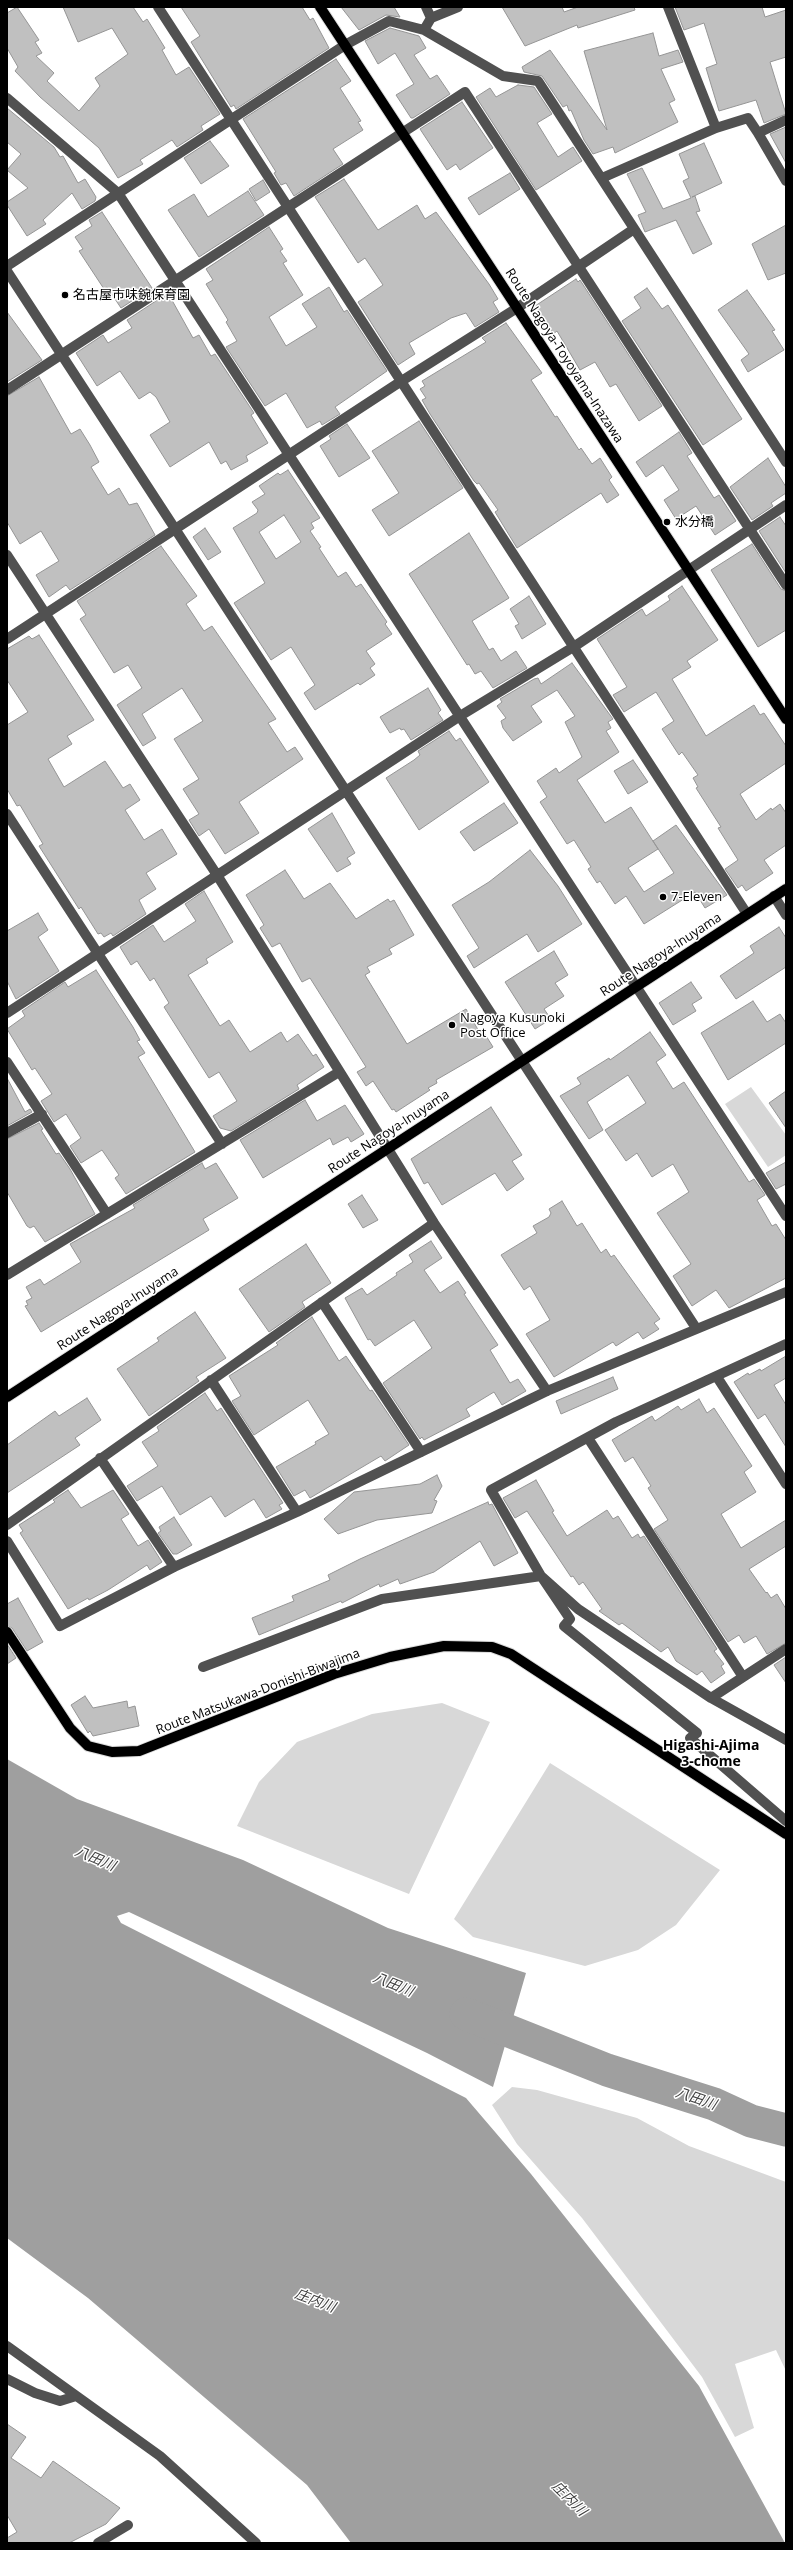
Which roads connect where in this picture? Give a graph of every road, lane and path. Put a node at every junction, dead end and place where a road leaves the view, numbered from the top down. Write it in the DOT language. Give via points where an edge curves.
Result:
graph roads {
  1 [pos="158,7"];
  2 [pos="320,7"];
  3 [pos="426,7"];
  4 [pos="458,7"];
  5 [pos="668,7"];
  6 [pos="431,18"];
  7 [pos="424,30"];
  8 [pos="345,45"];
  9 [pos="7,98"];
  10 [pos="232,120"];
  11 [pos="786,120"];
  12 [pos="716,128"];
  13 [pos="402,132"];
  14 [pos="758,132"];
  15 [pos="602,178"];
  16 [pos="786,182"];
  17 [pos="118,193"];
  18 [pos="289,207"];
  19 [pos="634,229"];
  20 [pos="7,266"];
  21 [pos="578,266"];
  22 [pos="7,271"];
  23 [pos="174,280"];
  24 [pos="517,308"];
  25 [pos="61,354"];
  26 [pos="400,382"];
  27 [pos="7,390"];
  28 [pos="290,455"];
  29 [pos="786,462"];
  30 [pos="786,505"];
  31 [pos="750,528"];
  32 [pos="175,529"];
  33 [pos="7,555"];
  34 [pos="688,571"];
  35 [pos="786,585"];
  36 [pos="46,614"];
  37 [pos="7,639"];
  38 [pos="575,646"];
  39 [pos="460,716"];
  40 [pos="786,719"];
  41 [pos="347,792"];
  42 [pos="7,814"];
  43 [pos="217,875"];
  44 [pos="786,889"];
  45 [pos="774,896"];
  46 [pos="747,914"];
  47 [pos="786,915"];
  48 [pos="96,954"];
  49 [pos="637,987"];
  50 [pos="7,1013"];
  51 [pos="7,1062"];
  52 [pos="521,1062"];
  53 [pos="339,1072"];
  54 [pos="42,1114"];
  55 [pos="7,1133"];
  56 [pos="222,1144"];
  57 [pos="388,1148"];
  58 [pos="108,1214"];
  59 [pos="786,1216"];
  60 [pos="434,1223"];
  61 [pos="7,1275"];
  62 [pos="786,1292"];
  63 [pos="322,1302"];
  64 [pos="696,1328"];
  65 [pos="786,1344"];
  66 [pos="717,1377"];
  67 [pos="211,1380"];
  68 [pos="547,1391"];
  69 [pos="7,1397"];
  70 [pos="588,1438"];
  71 [pos="421,1452"];
  72 [pos="100,1458"];
  73 [pos="786,1484"];
  74 [pos="297,1512"];
  75 [pos="7,1525"];
  76 [pos="7,1541"];
  77 [pos="174,1568"];
  78 [pos="541,1576"];
  79 [pos="7,1632"];
  80 [pos="786,1649"];
  81 [pos="203,1667"];
  82 [pos="743,1677"];
  83 [pos="711,1698"];
  84 [pos="786,1740"];
  85 [pos="786,1821"];
  86 [pos="786,1834"];
  87 [pos="7,2346"];
  88 [pos="7,2379"];
  89 [pos="76,2396"];
  90 [pos="128,2525"];
  91 [pos="98,2543"];
  92 [pos="256,2543"];
  1 -- 10 [label="street"];
  2 -- 8 [label="main road, Route Nagoya-Toyoyama-Inazawa"];
  3 -- 6 [label="street"];
  4 -- 6 [label="street"];
  5 -- 12 [label="street"];
  6 -- 7 [label="street"];
  7 -- 8 [label="street" via="389,21"];
  7 -- 15 [label="street" via="503,76 538,81"];
  8 -- 10 [label="street"];
  8 -- 13 [label="main road, Route Nagoya-Toyoyama-Inazawa"];
  9 -- 17 [label="street"];
  10 -- 17 [label="street"];
  10 -- 18 [label="street"];
  11 -- 14 [label="street"];
  12 -- 14 [label="street" via="748,118"];
  12 -- 15 [label="street"];
  13 -- 18 [label="street"];
  13 -- 21 [label="street" via="465,92"];
  13 -- 24 [label="main road, Route Nagoya-Toyoyama-Inazawa"];
  14 -- 16 [label="street"];
  15 -- 19 [label="street"];
  17 -- 20 [label="street"];
  17 -- 23 [label="street"];
  18 -- 23 [label="street"];
  18 -- 26 [label="street"];
  19 -- 21 [label="street"];
  19 -- 29 [label="street"];
  21 -- 24 [label="street"];
  21 -- 31 [label="street"];
  22 -- 25 [label="street"];
  23 -- 25 [label="street"];
  23 -- 28 [label="street"];
  24 -- 26 [label="street"];
  24 -- 34 [label="main road, Route Nagoya-Toyoyama-Inazawa"];
  25 -- 27 [label="street"];
  25 -- 32 [label="street"];
  26 -- 28 [label="street"];
  26 -- 38 [label="street"];
  28 -- 32 [label="street"];
  28 -- 39 [label="street"];
  30 -- 31 [label="street"];
  31 -- 34 [label="street"];
  31 -- 35 [label="street"];
  32 -- 36 [label="street"];
  32 -- 41 [label="street"];
  33 -- 36 [label="street"];
  34 -- 38 [label="street"];
  34 -- 40 [label="main road, Route Nagoya-Toyoyama-Inazawa"];
  36 -- 37 [label="street"];
  36 -- 43 [label="street"];
  38 -- 39 [label="street"];
  38 -- 46 [label="street"];
  39 -- 41 [label="street"];
  39 -- 49 [label="street"];
  41 -- 43 [label="street"];
  41 -- 52 [label="street"];
  42 -- 48 [label="street"];
  43 -- 48 [label="street"];
  43 -- 53 [label="street"];
  44 -- 45 [label="main road, Route Nagoya-Inuyama"];
  45 -- 46 [label="main road, Route Nagoya-Inuyama"];
  45 -- 47 [label="street"];
  46 -- 49 [label="main road, Route Nagoya-Inuyama"];
  48 -- 50 [label="street"];
  48 -- 56 [label="street"];
  49 -- 52 [label="main road, Route Nagoya-Inuyama"];
  49 -- 59 [label="street"];
  51 -- 54 [label="street"];
  52 -- 57 [label="main road, Route Nagoya-Inuyama"];
  52 -- 64 [label="street"];
  53 -- 56 [label="street"];
  53 -- 57 [label="street"];
  54 -- 55 [label="street"];
  54 -- 58 [label="street"];
  56 -- 58 [label="street"];
  57 -- 60 [label="street"];
  57 -- 69 [label="main road, Route Nagoya-Inuyama"];
  58 -- 61 [label="street"];
  60 -- 63 [label="street"];
  60 -- 68 [label="street"];
  62 -- 64 [label="street"];
  63 -- 67 [label="street"];
  63 -- 71 [label="street"];
  64 -- 68 [label="street"];
  65 -- 66 [label="street"];
  66 -- 70 [label="street" via="616,1422"];
  66 -- 73 [label="street"];
  67 -- 72 [label="street"];
  67 -- 74 [label="street"];
  68 -- 71 [label="street"];
  70 -- 78 [label="street" via="491,1490"];
  70 -- 82 [label="street"];
  71 -- 74 [label="street"];
  72 -- 75 [label="street"];
  72 -- 77 [label="street"];
  74 -- 77 [label="street"];
  76 -- 77 [label="street" via="60,1626"];
  78 -- 81 [label="street" via="382,1599"];
  78 -- 83 [label="street" via="578,1609"];
  78 -- 85 [label="street" via="570,1620 564,1626 697,1733 690,1738"];
  79 -- 86 [label="main road, Route Matsukawa-Donishi-Biwajima" via="70,1728 88,1746 112,1752 139,1751 334,1674 390,1657 444,1646 492,1647 511,1654"];
  80 -- 82 [label="street"];
  82 -- 83 [label="street"];
  83 -- 84 [label="street"];
  87 -- 89 [label="street"];
  88 -- 89 [label="street" via="35,2393 60,2401"];
  89 -- 92 [label="street" via="160,2456"];
  90 -- 91 [label="street"];
}
